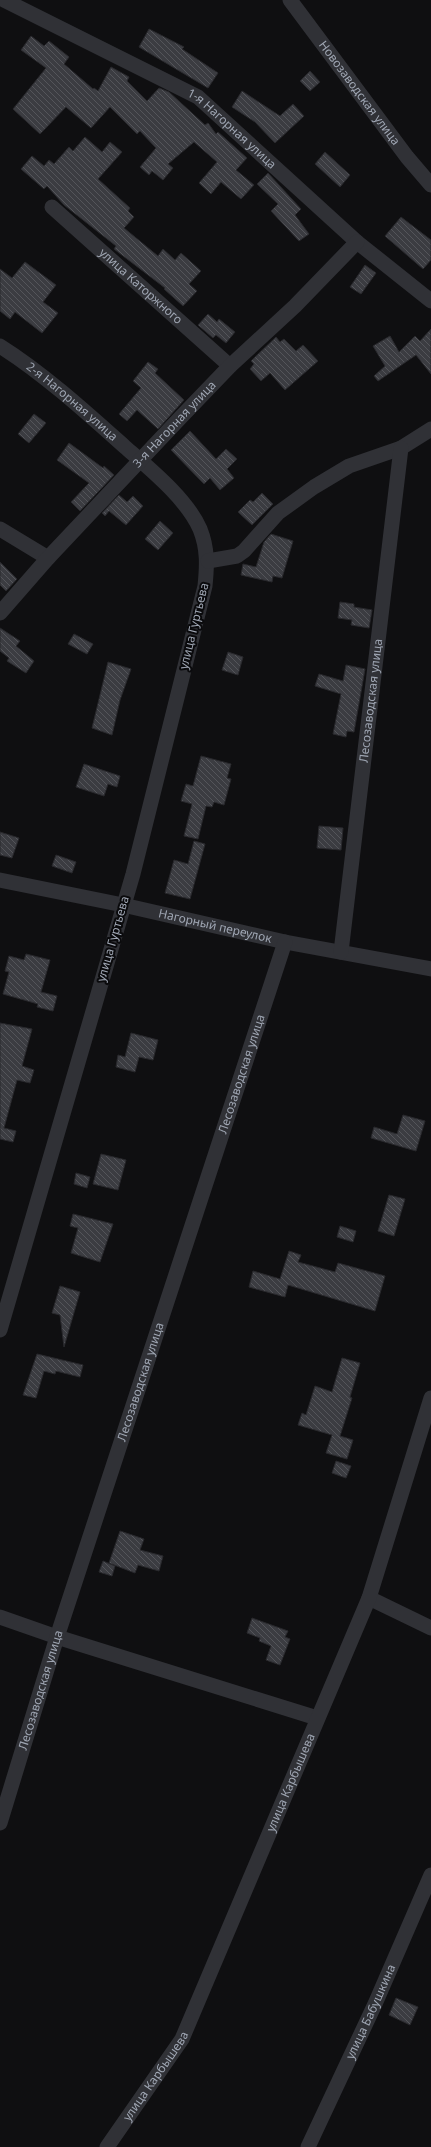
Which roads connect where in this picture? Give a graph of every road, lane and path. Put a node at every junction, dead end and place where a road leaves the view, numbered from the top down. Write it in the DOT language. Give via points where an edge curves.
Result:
graph roads {
  1 [pos="4,0"];
  2 [pos="290,0"];
  3 [pos="431,185"];
  4 [pos="52,207"];
  5 [pos="357,242"];
  6 [pos="431,301"];
  7 [pos="0,346"];
  8 [pos="230,366"];
  9 [pos="431,428"];
  10 [pos="401,448"];
  11 [pos="140,460"];
  12 [pos="0,530"];
  13 [pos="206,545"];
  14 [pos="48,558"];
  15 [pos="208,561"];
  16 [pos="0,613"];
  17 [pos="0,880"];
  18 [pos="123,905"];
  19 [pos="285,942"];
  20 [pos="341,952"];
  21 [pos="431,969"];
  22 [pos="0,1330"];
  23 [pos="431,1398"];
  24 [pos="369,1598"];
  25 [pos="0,1617"];
  26 [pos="431,1628"];
  27 [pos="57,1638"];
  28 [pos="317,1718"];
  29 [pos="0,1823"];
  30 [pos="431,1875"];
  31 [pos="107,2147"];
  32 [pos="308,2147"];
  1 -- 5 [label="street, 1-я Нагорная улица" via="198,97"];
  2 -- 3 [label="street, Новозаводская улица" via="407,157"];
  4 -- 8 [label="street, улица Каторжного"];
  5 -- 6 [label="street, 1-я Нагорная улица"];
  5 -- 8 [label="street, 3-я Нагорная улица" via="295,306"];
  7 -- 11 [label="street, 2-я Нагорная улица" via="86,412"];
  8 -- 11 [label="street, 3-я Нагорная улица"];
  9 -- 10 [label="street"];
  10 -- 15 [label="street" via="349,466 325,480 278,513 237,556"];
  10 -- 20 [label="street, Лесозаводская улица"];
  11 -- 13 [label="street, 2-я Нагорная улица" via="168,485 199,528"];
  11 -- 14 [label="street, 3-я Нагорная улица"];
  12 -- 14 [label="street"];
  13 -- 15 [label="street, улица Гуртьева"];
  14 -- 16 [label="street, 3-я Нагорная улица"];
  15 -- 18 [label="street, улица Гуртьева" via="205,586"];
  17 -- 18 [label="street, Нагорный переулок"];
  18 -- 19 [label="street, Нагорный переулок"];
  18 -- 22 [label="street, улица Гуртьева"];
  19 -- 20 [label="street, Нагорный переулок"];
  19 -- 27 [label="street, Лесозаводская улица"];
  20 -- 21 [label="street, Нагорный переулок"];
  23 -- 24 [label="street, улица Карбышева"];
  24 -- 26 [label="street"];
  24 -- 28 [label="street, улица Карбышева"];
  25 -- 27 [label="street"];
  27 -- 28 [label="street"];
  27 -- 29 [label="street, Лесозаводская улица"];
  28 -- 31 [label="street, улица Карбышева" via="182,2039"];
  30 -- 32 [label="street, улица Бабушкина" via="375,2004"];
}
